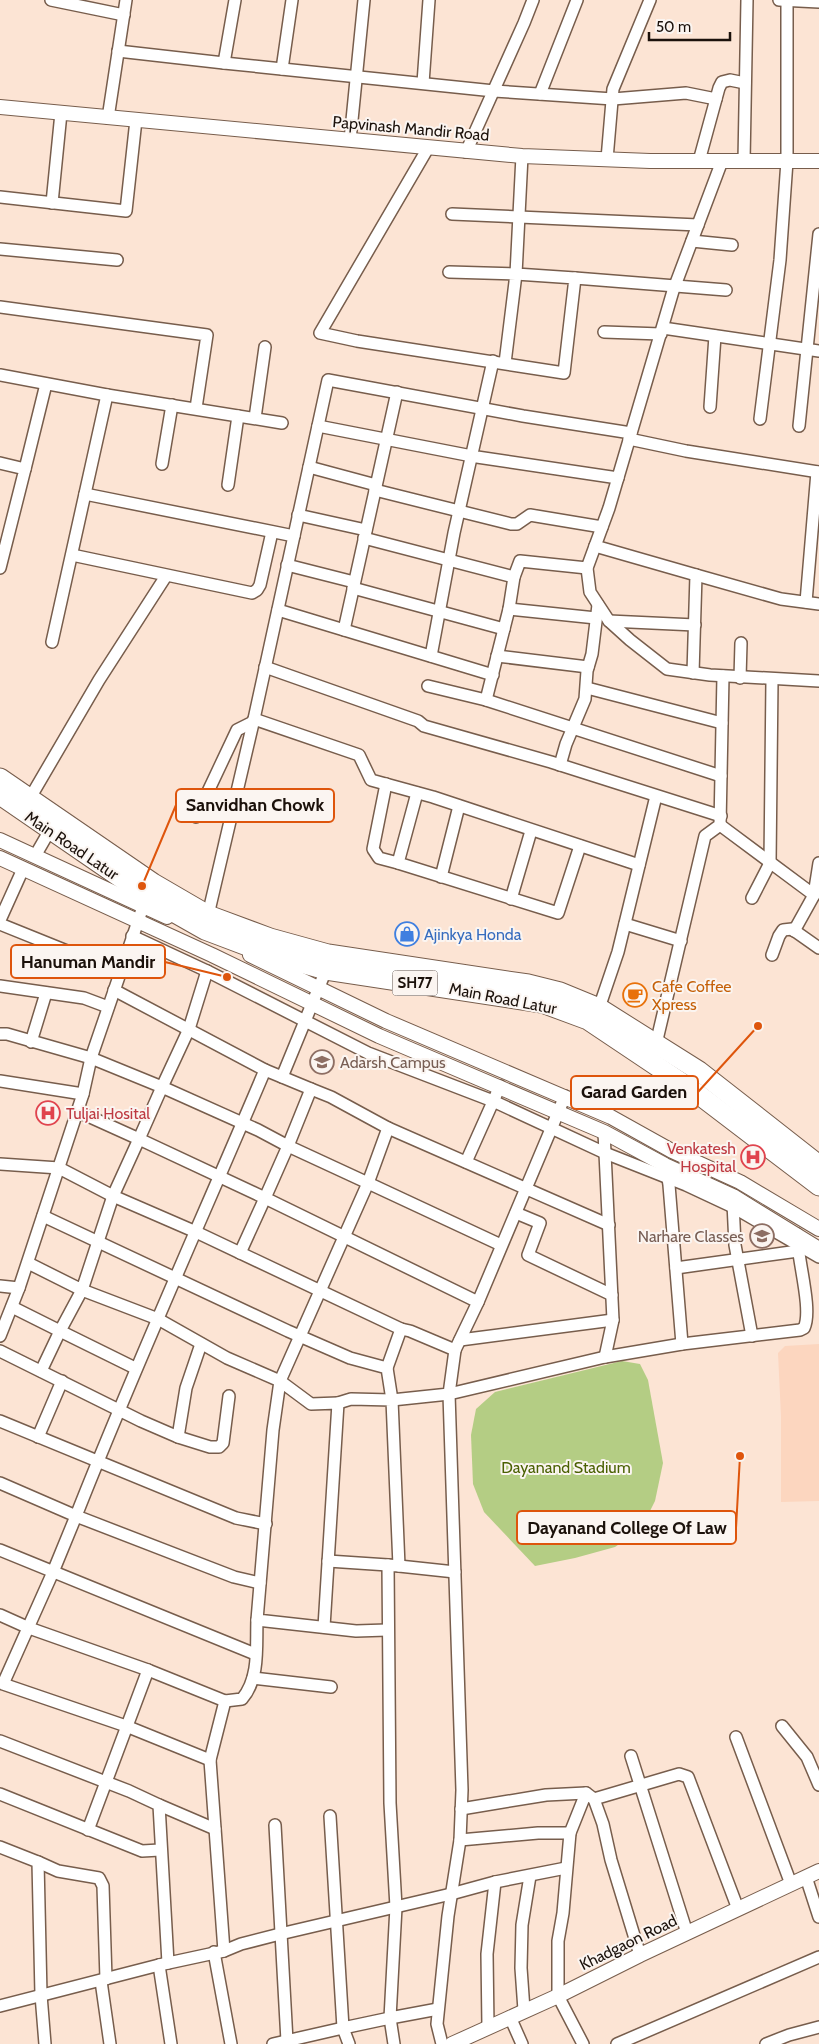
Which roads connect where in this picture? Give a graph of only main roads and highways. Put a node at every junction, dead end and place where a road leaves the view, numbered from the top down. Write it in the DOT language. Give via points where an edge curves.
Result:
graph roads {
  1 [pos="0,778"];
  2 [pos="0,795"];
  3 [pos="147,895"];
  4 [pos="206,926"];
  5 [pos="819,1164"];
  6 [pos="819,1186"];
  1 -- 3 [label="main road, Main Road Latur / SH77" via="30,798"];
  2 -- 3 [label="main road, Main Road Latur / SH77"];
  3 -- 4 [label="main road, Main Road Latur / SH77"];
  4 -- 5 [label="main road, Main Road Latur / SH77" via="270,938 328,954 528,984 560,992 599,1008 699,1071"];
  4 -- 6 [label="main road, Main Road Latur / SH77" via="263,952 326,970 542,1003 581,1016 694,1091"];
}
